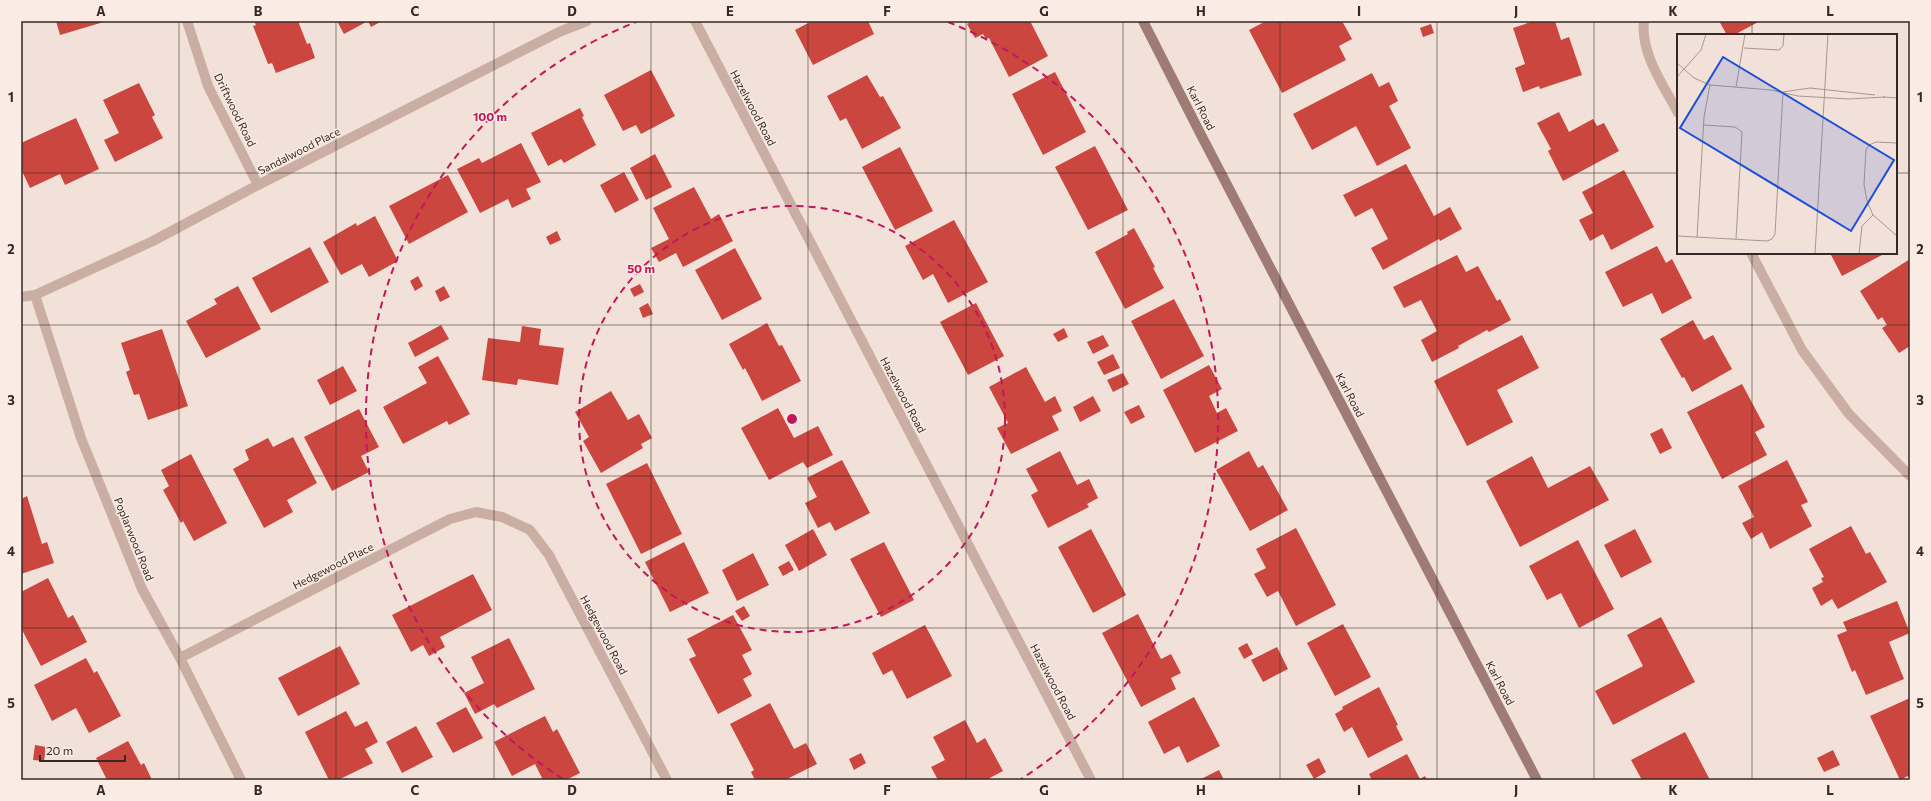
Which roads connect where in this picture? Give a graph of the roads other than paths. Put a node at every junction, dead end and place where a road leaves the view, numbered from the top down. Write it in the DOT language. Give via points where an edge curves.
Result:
graph roads {
  1 [pos="187,21"];
  2 [pos="587,21"];
  3 [pos="695,21"];
  4 [pos="1143,21"];
  5 [pos="1644,21"];
  6 [pos="1677,111"];
  7 [pos="258,185"];
  8 [pos="1752,254"];
  9 [pos="35,294"];
  10 [pos="21,297"];
  11 [pos="1910,476"];
  12 [pos="502,516"];
  13 [pos="180,658"];
  14 [pos="241,780"];
  15 [pos="667,780"];
  16 [pos="1090,780"];
  17 [pos="1538,780"];
  1 -- 7 [label="street, Driftwood Road" via="208,86"];
  2 -- 7 [label="street, Sandalwood Place" via="558,32"];
  3 -- 16 [label="street, Hazelwood Road"];
  4 -- 17 [label="main road, Karl Road"];
  5 -- 6 [label="street" via="1643,30 1651,61"];
  7 -- 9 [label="street, Sandalwood Place" via="153,241"];
  8 -- 11 [label="street" via="1802,350 1849,414"];
  9 -- 10 [label="street, Sandalwood Place"];
  9 -- 13 [label="street, Poplarwood Road" via="81,438 142,589"];
  12 -- 13 [label="street, Hedgewood Place" via="476,512 450,519"];
  12 -- 15 [label="street, Hedgewood Road" via="530,530 549,555"];
  13 -- 14 [label="street, Poplarwood Road"];
}
